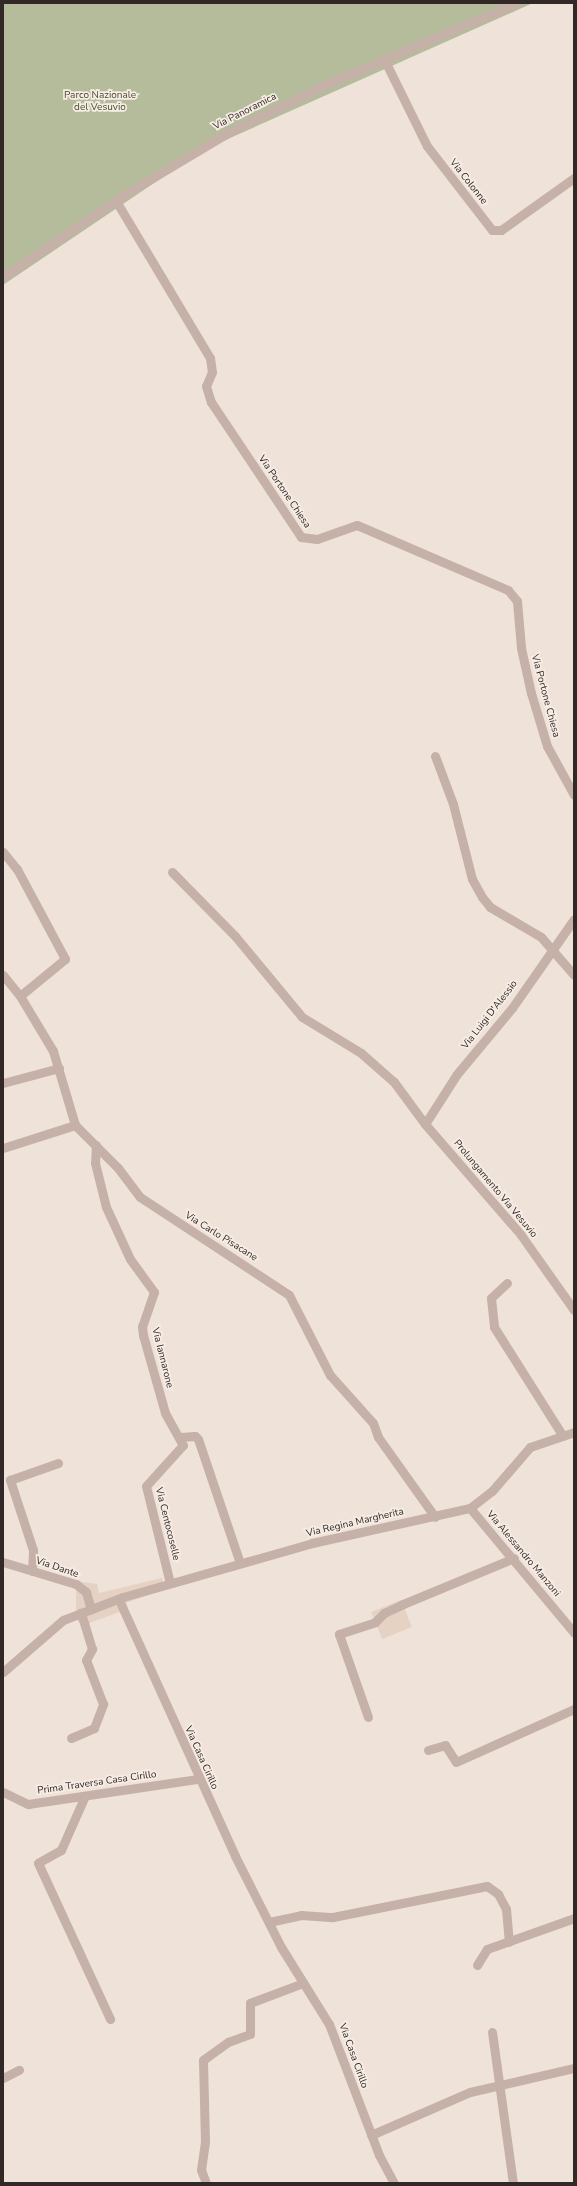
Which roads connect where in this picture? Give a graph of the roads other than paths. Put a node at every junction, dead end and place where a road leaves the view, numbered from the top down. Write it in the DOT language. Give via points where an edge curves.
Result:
graph roads {
  1 [pos="516,3"];
  2 [pos="384,59"];
  3 [pos="574,178"];
  4 [pos="116,201"];
  5 [pos="3,276"];
  6 [pos="435,756"];
  7 [pos="574,795"];
  8 [pos="3,852"];
  9 [pos="172,872"];
  10 [pos="574,919"];
  11 [pos="552,947"];
  12 [pos="3,975"];
  13 [pos="574,975"];
  14 [pos="20,996"];
  15 [pos="59,1068"];
  16 [pos="3,1083"];
  17 [pos="425,1124"];
  18 [pos="75,1125"];
  19 [pos="96,1145"];
  20 [pos="3,1148"];
  21 [pos="507,1283"];
  22 [pos="574,1310"];
  23 [pos="574,1432"];
  24 [pos="563,1436"];
  25 [pos="180,1437"];
  26 [pos="58,1462"];
  27 [pos="470,1508"];
  28 [pos="435,1517"];
  29 [pos="514,1558"];
  30 [pos="3,1562"];
  31 [pos="240,1563"];
  32 [pos="32,1571"];
  33 [pos="170,1583"];
  34 [pos="119,1600"];
  35 [pos="91,1609"];
  36 [pos="81,1614"];
  37 [pos="574,1633"];
  38 [pos="3,1672"];
  39 [pos="574,1709"];
  40 [pos="368,1716"];
  41 [pos="71,1738"];
  42 [pos="428,1750"];
  43 [pos="198,1779"];
  44 [pos="3,1792"];
  45 [pos="84,1798"];
  46 [pos="574,1918"];
  47 [pos="268,1922"];
  48 [pos="509,1942"];
  49 [pos="478,1965"];
  50 [pos="302,1983"];
  51 [pos="110,2019"];
  52 [pos="492,2032"];
  53 [pos="574,2068"];
  54 [pos="19,2070"];
  55 [pos="3,2078"];
  56 [pos="497,2085"];
  57 [pos="371,2135"];
  58 [pos="206,2183"];
  59 [pos="394,2183"];
  60 [pos="513,2183"];
  1 -- 2 [label="street, Via Panoramica"];
  2 -- 3 [label="street, Via Colonne" via="427,146 492,230 501,230"];
  2 -- 4 [label="street, Via Panoramica" via="231,131"];
  4 -- 5 [label="street, Via Panoramica"];
  4 -- 7 [label="street, Via Portone Chiesa" via="210,358 212,372 206,386 211,402 301,537 317,539 357,526 508,590 517,601 521,648 531,693 547,746"];
  6 -- 11 [label="street" via="453,804 472,879 482,897 490,907 541,936"];
  8 -- 14 [label="street" via="17,870 65,959"];
  9 -- 17 [label="street, Prolungamento Via Vesuvio" via="235,936 302,1017 362,1053 394,1082"];
  10 -- 11 [label="street, Via Luigi D'Alessio"];
  11 -- 13 [label="street"];
  11 -- 17 [label="street, Via Luigi D'Alessio" via="512,1008 457,1074"];
  12 -- 14 [label="street"];
  14 -- 15 [label="street"];
  15 -- 16 [label="street"];
  15 -- 18 [label="street"];
  17 -- 22 [label="street, Prolungamento Via Vesuvio" via="521,1235"];
  18 -- 19 [label="street, Via Carlo Pisacane"];
  18 -- 20 [label="street"];
  19 -- 25 [label="street, Via Iannarone" via="95,1163 106,1207 130,1259 154,1292 143,1335 165,1414"];
  19 -- 28 [label="street, Via Carlo Pisacane" via="140,1197 289,1295 330,1375 373,1423 378,1436"];
  21 -- 24 [label="street" via="492,1298 494,1327"];
  23 -- 24 [label="street, Via Regina Margherita"];
  24 -- 27 [label="street, Via Regina Margherita" via="530,1447 492,1491"];
  25 -- 31 [label="street" via="195,1436 198,1439"];
  25 -- 33 [label="street, Via Centocoselle" via="182,1447 146,1486"];
  26 -- 32 [label="street" via="13,1476 10,1480 33,1550"];
  27 -- 28 [label="street, Via Regina Margherita"];
  27 -- 29 [label="street, Via Alessandro Manzoni"];
  28 -- 31 [label="street, Via Regina Margherita" via="356,1532"];
  29 -- 37 [label="street, Via Alessandro Manzoni"];
  29 -- 40 [label="street" via="403,1604 384,1613 375,1622 339,1634"];
  30 -- 32 [label="street, Via Dante"];
  31 -- 33 [label="street, Via Regina Margherita"];
  32 -- 35 [label="street, Via Dante" via="76,1584 86,1592"];
  33 -- 34 [label="street, Via Regina Margherita"];
  34 -- 35 [label="street, Via Regina Margherita"];
  34 -- 43 [label="street, Via Casa Cirillo"];
  35 -- 36 [label="street, Via Regina Margherita"];
  36 -- 38 [label="street, Via Regina Margherita" via="63,1620"];
  36 -- 41 [label="street" via="92,1649 86,1660 103,1701 97,1724"];
  39 -- 42 [label="street" via="456,1762 445,1744"];
  43 -- 45 [label="street, Prima Traversa Casa Cirillo"];
  43 -- 47 [label="street, Via Casa Cirillo"];
  44 -- 45 [label="street, Prima Traversa Casa Cirillo" via="28,1804"];
  45 -- 51 [label="street" via="60,1850 38,1863"];
  46 -- 48 [label="street"];
  47 -- 48 [label="street" via="301,1915 333,1917 488,1886 498,1894 506,1909"];
  47 -- 50 [label="street, Via Casa Cirillo"];
  48 -- 49 [label="street" via="487,1949"];
  50 -- 57 [label="street, Via Casa Cirillo" via="329,2024"];
  50 -- 58 [label="street" via="250,2003 250,2034 228,2042 203,2060 205,2142 201,2170"];
  52 -- 56 [label="street"];
  53 -- 56 [label="street"];
  54 -- 55 [label="street"];
  56 -- 57 [label="street" via="470,2092"];
  56 -- 60 [label="street"];
  57 -- 59 [label="street, Via Casa Cirillo"];
}
